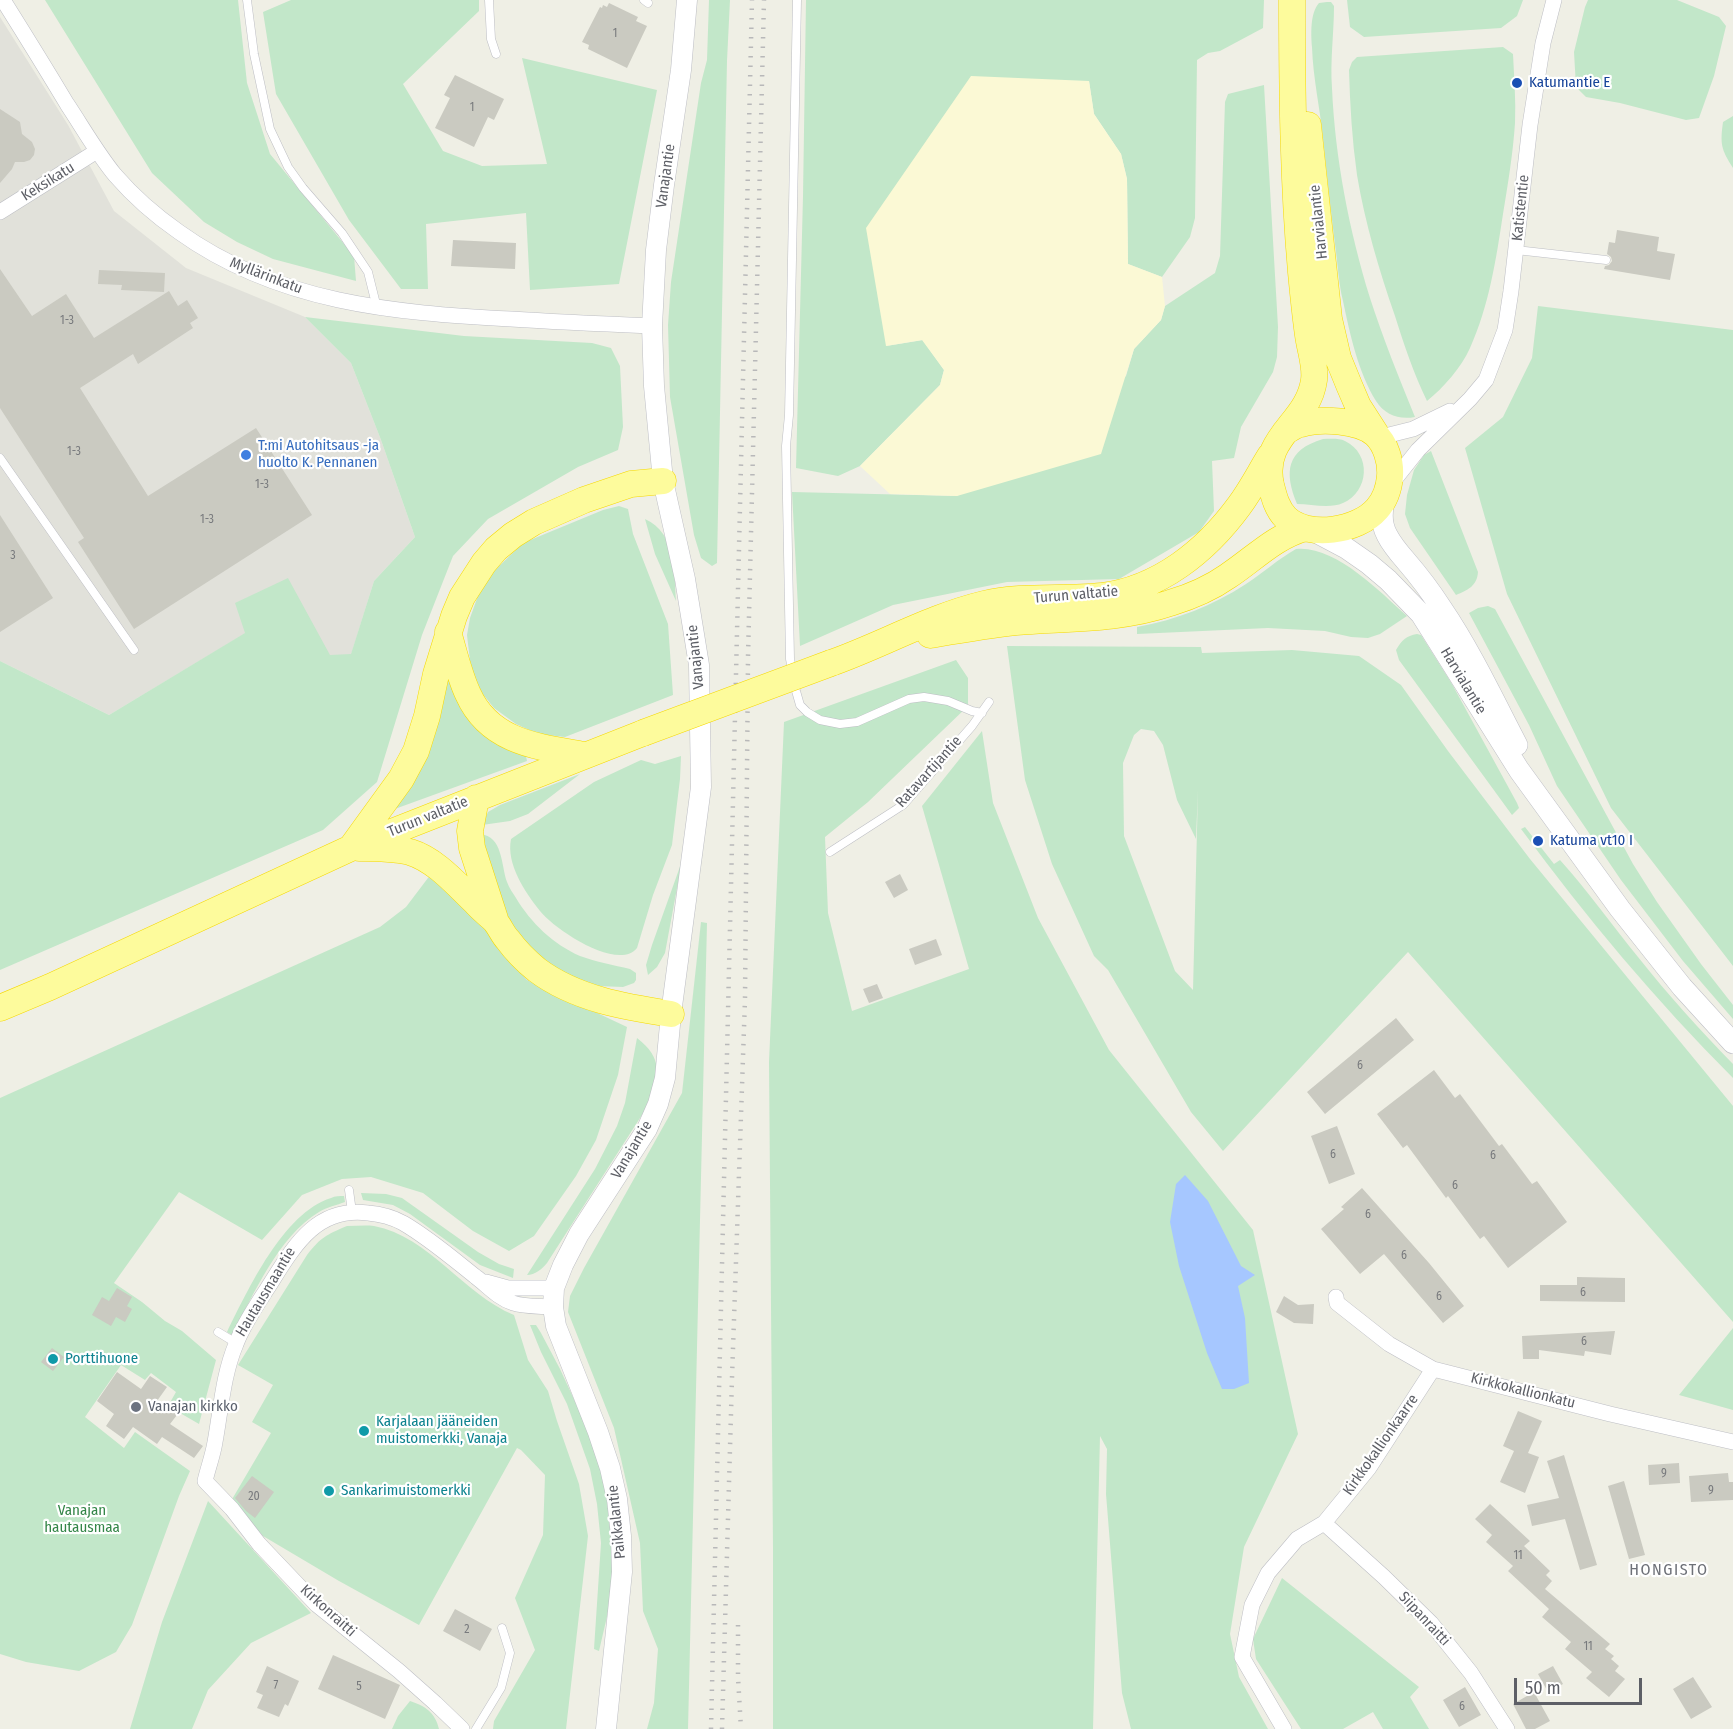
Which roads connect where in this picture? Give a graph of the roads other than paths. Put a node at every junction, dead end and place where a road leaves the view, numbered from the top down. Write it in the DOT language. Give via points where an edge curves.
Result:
graph roads {
  1 [pos="3,0"];
  2 [pos="247,0"];
  3 [pos="489,0"];
  4 [pos="687,0"];
  5 [pos="797,0"];
  6 [pos="1294,0"];
  7 [pos="1554,0"];
  8 [pos="496,54"];
  9 [pos="97,151"];
  10 [pos="0,212"];
  11 [pos="1516,250"];
  12 [pos="1606,260"];
  13 [pos="377,308"];
  14 [pos="652,326"];
  15 [pos="1463,405"];
  16 [pos="1285,432"];
  17 [pos="1376,435"];
  18 [pos="1270,456"];
  19 [pos="0,458"];
  20 [pos="663,481"];
  21 [pos="1387,491"];
  22 [pos="1307,528"];
  23 [pos="448,632"];
  24 [pos="134,650"];
  25 [pos="867,650"];
  26 [pos="989,702"];
  27 [pos="982,713"];
  28 [pos="586,755"];
  29 [pos="476,798"];
  30 [pos="1566,835"];
  31 [pos="351,848"];
  32 [pos="830,852"];
  33 [pos="495,922"];
  34 [pos="0,1008"];
  35 [pos="671,1014"];
  36 [pos="1733,1043"];
  37 [pos="349,1190"];
  38 [pos="352,1212"];
  39 [pos="1336,1297"];
  40 [pos="554,1298"];
  41 [pos="218,1332"];
  42 [pos="236,1343"];
  43 [pos="1433,1369"];
  44 [pos="1733,1442"];
  45 [pos="205,1481"];
  46 [pos="1324,1523"];
  47 [pos="502,1628"];
  48 [pos="462,1729"];
  49 [pos="476,1729"];
  50 [pos="606,1729"];
  51 [pos="1284,1729"];
  52 [pos="1507,1729"];
  1 -- 9 [label="street, Myllärinkatu"];
  2 -- 13 [label="lane" via="270,129 288,167 368,272"];
  3 -- 8 [label="lane" via="491,39"];
  4 -- 14 [label="street, Vanajantie" via="656,250"];
  5 -- 27 [label="lane" via="786,446 790,659 798,700 814,717 834,724 857,722 909,699 924,697"];
  6 -- 16 [label="highway, Harvialantie" via="1295,200 1314,380 1302,409"];
  6 -- 17 [label="highway, Harvialantie" via="1329,319 1338,358 1358,406"];
  7 -- 11 [label="street, Katistentie" via="1530,125"];
  9 -- 10 [label="street, Keksikatu"];
  9 -- 13 [label="street, Myllärinkatu" via="135,196 193,242 243,270 287,287"];
  11 -- 12 [label="lane"];
  11 -- 15 [label="street, Katistentie" via="1505,330 1486,380"];
  13 -- 14 [label="street, Myllärinkatu" via="417,314"];
  14 -- 20 [label="street, Vanajantie"];
  15 -- 17 [label="street, Katistentie" via="1413,429"];
  15 -- 21 [label="street, Katistentie" via="1418,450"];
  16 -- 17 [label="highway" via="1306,422 1336,420"];
  16 -- 18 [label="highway"];
  17 -- 21 [label="highway" via="1389,464"];
  18 -- 22 [label="highway" via="1271,486 1280,511 1288,520"];
  18 -- 25 [label="highway, Turun valtatie" via="1241,504 1215,536 1152,582 1103,596 985,604 931,621"];
  19 -- 24 [label="lane"];
  20 -- 23 [label="highway" via="632,484 584,500 513,535 496,549 472,580"];
  20 -- 35 [label="street, Vanajantie" via="699,665 701,787"];
  21 -- 22 [label="highway" via="1379,508 1357,525 1333,530"];
  21 -- 30 [label="main road, Harvialantie" via="1382,511 1386,534 1455,629"];
  22 -- 25 [label="highway, Turun valtatie" via="1276,539 1227,577 1200,591 1143,612 1014,622"];
  22 -- 30 [label="main road, Harvialantie" via="1329,537 1369,564 1421,614 1497,737"];
  23 -- 28 [label="highway" via="468,695 480,715 512,739"];
  23 -- 31 [label="highway" via="416,751 401,779"];
  25 -- 28 [label="highway, Turun valtatie, bridge"];
  26 -- 27 [label="lane, Ratavartijantie"];
  27 -- 32 [label="lane, Ratavartijantie" via="903,805"];
  28 -- 29 [label="highway, Turun valtatie"];
  29 -- 31 [label="highway, Turun valtatie"];
  29 -- 33 [label="highway" via="470,831 472,848"];
  30 -- 36 [label="main road, Harvialantie" via="1682,987"];
  31 -- 33 [label="highway" via="392,849 420,856 446,873"];
  31 -- 34 [label="highway, Turun valtatie"];
  33 -- 35 [label="highway" via="522,956 553,980 606,1002"];
  35 -- 40 [label="street, Vanajantie" via="665,1078 658,1104 647,1129 579,1234 563,1265"];
  37 -- 38 [label="lane"];
  38 -- 40 [label="street, Hautausmaantie" via="388,1216 402,1222 481,1281"];
  38 -- 42 [label="street, Hautausmaantie" via="326,1219 294,1245"];
  39 -- 43 [label="street, Kirkkokallionkatu" via="1337,1303 1389,1344"];
  40 -- 50 [label="street, Paikkalantie" via="556,1326 598,1432 617,1499 622,1572"];
  41 -- 42 [label="lane"];
  42 -- 45 [label="street, Hautausmaantie"];
  43 -- 44 [label="street, Kirkkokallionkatu"];
  43 -- 46 [label="street, Kirkkokallionkaarre" via="1369,1468"];
  45 -- 48 [label="street, Kirkonraitti" via="317,1605 399,1671"];
  46 -- 51 [label="street, Kirkkokallionkaarre" via="1297,1539 1268,1573 1252,1605 1242,1657"];
  46 -- 52 [label="street, Siipanraitti" via="1431,1623 1471,1673"];
  47 -- 49 [label="lane" via="510,1653 501,1688"];
}
